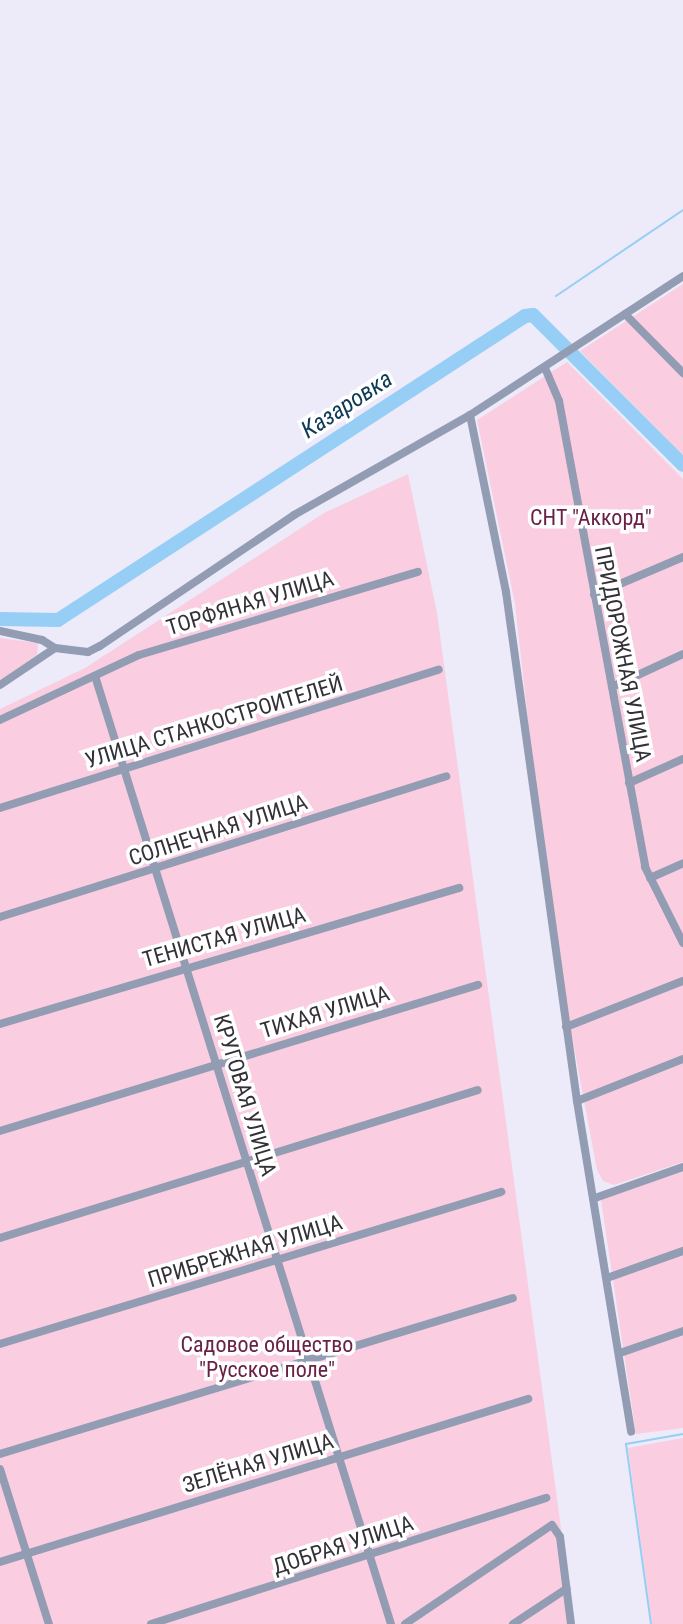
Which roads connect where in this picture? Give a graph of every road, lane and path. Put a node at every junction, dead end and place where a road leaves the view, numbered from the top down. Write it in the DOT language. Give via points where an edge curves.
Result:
graph roads {
  1 [pos="683,276"];
  2 [pos="625,314"];
  3 [pos="545,368"];
  4 [pos="683,373"];
  5 [pos="470,415"];
  6 [pos="683,557"];
  7 [pos="418,572"];
  8 [pos="594,595"];
  9 [pos="0,631"];
  10 [pos="55,648"];
  11 [pos="683,654"];
  12 [pos="439,670"];
  13 [pos="95,676"];
  14 [pos="0,685"];
  15 [pos="612,687"];
  16 [pos="0,720"];
  17 [pos="683,759"];
  18 [pos="123,770"];
  19 [pos="446,776"];
  20 [pos="629,783"];
  21 [pos="0,808"];
  22 [pos="683,863"];
  23 [pos="156,869"];
  24 [pos="650,878"];
  25 [pos="459,888"];
  26 [pos="0,917"];
  27 [pos="683,943"];
  28 [pos="187,965"];
  29 [pos="683,981"];
  30 [pos="478,985"];
  31 [pos="0,1024"];
  32 [pos="566,1027"];
  33 [pos="683,1059"];
  34 [pos="216,1064"];
  35 [pos="478,1090"];
  36 [pos="577,1101"];
  37 [pos="0,1131"];
  38 [pos="248,1161"];
  39 [pos="683,1167"];
  40 [pos="501,1192"];
  41 [pos="595,1198"];
  42 [pos="0,1238"];
  43 [pos="683,1251"];
  44 [pos="277,1261"];
  45 [pos="607,1278"];
  46 [pos="513,1298"];
  47 [pos="683,1331"];
  48 [pos="0,1344"];
  49 [pos="620,1353"];
  50 [pos="307,1360"];
  51 [pos="528,1399"];
  52 [pos="631,1432"];
  53 [pos="0,1454"];
  54 [pos="339,1456"];
  55 [pos="0,1469"];
  56 [pos="546,1498"];
  57 [pos="27,1554"];
  58 [pos="368,1556"];
  59 [pos="0,1562"];
  60 [pos="566,1589"];
  61 [pos="49,1624"];
  62 [pos="151,1624"];
  63 [pos="391,1624"];
  64 [pos="405,1624"];
  65 [pos="513,1624"];
  66 [pos="571,1624"];
  1 -- 2 [label="street"];
  2 -- 3 [label="street"];
  2 -- 4 [label="street"];
  3 -- 5 [label="street"];
  3 -- 8 [label="street, ПРИДОРОЖНАЯ УЛИЦА" via="559,401"];
  5 -- 10 [label="street" via="294,515 100,646 88,652"];
  5 -- 32 [label="street" via="506,592"];
  6 -- 8 [label="street"];
  7 -- 13 [label="street, ТОРФЯНАЯ УЛИЦА" via="139,655"];
  8 -- 15 [label="street, ПРИДОРОЖНАЯ УЛИЦА"];
  9 -- 10 [label="street"];
  10 -- 14 [label="street"];
  11 -- 15 [label="street"];
  12 -- 18 [label="street, УЛИЦА СТАНКОСТРОИТЕЛЕЙ"];
  13 -- 16 [label="street"];
  13 -- 18 [label="street, КРУГОВАЯ УЛИЦА"];
  15 -- 20 [label="street, ПРИДОРОЖНАЯ УЛИЦА"];
  17 -- 20 [label="street"];
  18 -- 21 [label="street, УЛИЦА СТАНКОСТРОИТЕЛЕЙ"];
  18 -- 23 [label="street, КРУГОВАЯ УЛИЦА"];
  19 -- 23 [label="street, СОЛНЕЧНАЯ УЛИЦА"];
  20 -- 24 [label="street, ПРИДОРОЖНАЯ УЛИЦА"];
  22 -- 24 [label="street"];
  23 -- 26 [label="street, СОЛНЕЧНАЯ УЛИЦА"];
  23 -- 28 [label="street, КРУГОВАЯ УЛИЦА"];
  24 -- 27 [label="street, ПРИДОРОЖНАЯ УЛИЦА"];
  25 -- 28 [label="street, ТЕНИСТАЯ УЛИЦА"];
  28 -- 31 [label="street, ТЕНИСТАЯ УЛИЦА"];
  28 -- 34 [label="street, КРУГОВАЯ УЛИЦА"];
  29 -- 32 [label="street"];
  30 -- 34 [label="street, ТИХАЯ УЛИЦА"];
  32 -- 36 [label="street"];
  33 -- 36 [label="street"];
  34 -- 37 [label="street, ТИХАЯ УЛИЦА"];
  34 -- 38 [label="street, КРУГОВАЯ УЛИЦА"];
  35 -- 38 [label="street"];
  36 -- 41 [label="street"];
  38 -- 42 [label="street"];
  38 -- 44 [label="street, КРУГОВАЯ УЛИЦА"];
  39 -- 41 [label="street"];
  40 -- 44 [label="street, ПРИБРЕЖНАЯ УЛИЦА"];
  41 -- 45 [label="street"];
  43 -- 45 [label="street"];
  44 -- 48 [label="street, ПРИБРЕЖНАЯ УЛИЦА"];
  44 -- 50 [label="street, КРУГОВАЯ УЛИЦА"];
  45 -- 49 [label="street"];
  46 -- 50 [label="street"];
  47 -- 49 [label="street"];
  49 -- 52 [label="street"];
  50 -- 53 [label="street"];
  50 -- 54 [label="street, КРУГОВАЯ УЛИЦА"];
  51 -- 54 [label="street, ЗЕЛЁНАЯ УЛИЦА"];
  54 -- 57 [label="street, ЗЕЛЁНАЯ УЛИЦА"];
  54 -- 58 [label="street, КРУГОВАЯ УЛИЦА"];
  55 -- 57 [label="street"];
  56 -- 58 [label="street, ДОБРАЯ УЛИЦА"];
  57 -- 59 [label="street, ЗЕЛЁНАЯ УЛИЦА"];
  57 -- 61 [label="street"];
  58 -- 62 [label="street, ДОБРАЯ УЛИЦА"];
  58 -- 63 [label="street, КРУГОВАЯ УЛИЦА"];
  60 -- 64 [label="street" via="560,1537 552,1525"];
  60 -- 65 [label="street"];
  60 -- 66 [label="street"];
}
